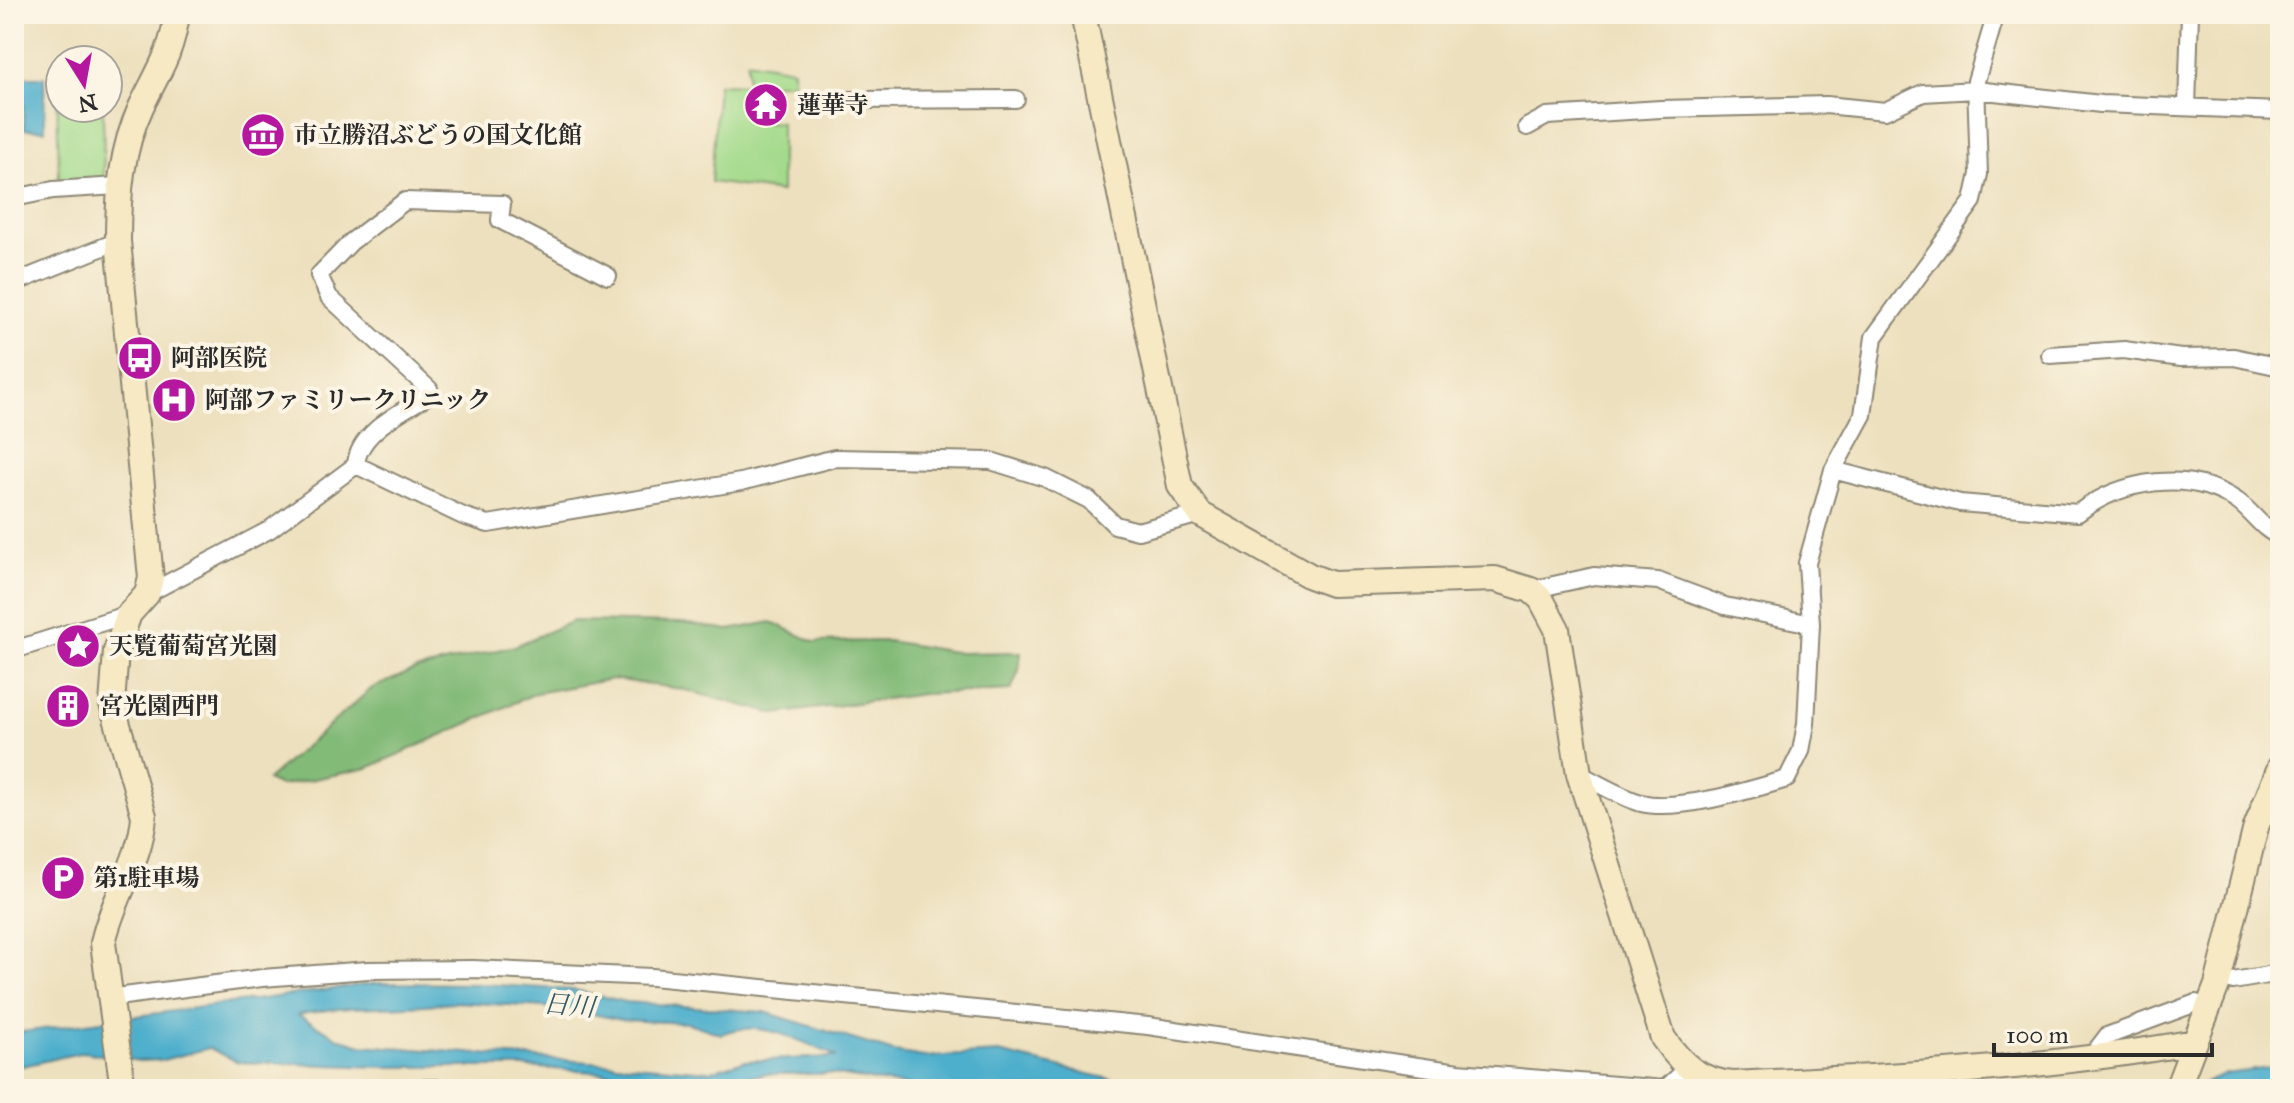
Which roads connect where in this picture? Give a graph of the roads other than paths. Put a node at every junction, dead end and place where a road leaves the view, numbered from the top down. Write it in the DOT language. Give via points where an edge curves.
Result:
graph roads {
  1 [pos="177,14"];
  2 [pos="1083,14"];
  3 [pos="1996,14"];
  4 [pos="2190,14"];
  5 [pos="1976,90"];
  6 [pos="1016,99"];
  7 [pos="850,100"];
  8 [pos="2187,107"];
  9 [pos="2280,111"];
  10 [pos="1527,127"];
  11 [pos="118,186"];
  12 [pos="14,198"];
  13 [pos="118,241"];
  14 [pos="608,276"];
  15 [pos="14,283"];
  16 [pos="2050,355"];
  17 [pos="2280,367"];
  18 [pos="356,465"];
  19 [pos="1833,470"];
  20 [pos="1200,514"];
  21 [pos="2280,536"];
  22 [pos="1531,590"];
  23 [pos="147,594"];
  24 [pos="129,614"];
  25 [pos="1811,624"];
  26 [pos="14,650"];
  27 [pos="2280,767"];
  28 [pos="1579,774"];
  29 [pos="2280,973"];
  30 [pos="2233,981"];
  31 [pos="109,998"];
  32 [pos="2196,1003"];
  33 [pos="2192,1051"];
  34 [pos="2088,1061"];
  35 [pos="1688,1068"];
  36 [pos="437,1088"];
  37 [pos="123,1089"];
  38 [pos="397,1089"];
  39 [pos="2177,1089"];
  1 -- 11 [label="street" via="166,62 141,108"];
  2 -- 20 [label="street" via="1172,460 1180,486"];
  3 -- 5 [label="street"];
  4 -- 8 [label="street"];
  5 -- 8 [label="street"];
  5 -- 10 [label="street" via="1923,93 1885,111 1826,105 1661,109 1547,116"];
  5 -- 19 [label="street" via="1979,174 1973,201 1874,337 1863,415"];
  6 -- 7 [label="street"];
  8 -- 9 [label="street"];
  11 -- 12 [label="street"];
  11 -- 13 [label="street"];
  13 -- 15 [label="street"];
  13 -- 23 [label="street" via="150,546"];
  14 -- 18 [label="street" via="500,220 502,204 405,201 378,219 319,275 329,297 429,389 427,396 387,420 356,456"];
  16 -- 17 [label="street" via="2124,350 2181,358 2234,357"];
  18 -- 20 [label="street" via="488,524 741,482 835,458 991,461 1045,478 1089,500 1115,525 1138,531"];
  18 -- 23 [label="street" via="269,530"];
  19 -- 21 [label="street" via="1960,503 2078,513 2120,489 2186,482 2228,495"];
  19 -- 25 [label="street" via="1807,563"];
  20 -- 22 [label="street" via="1332,584 1495,579"];
  22 -- 25 [label="street" via="1594,576 1658,581 1725,606"];
  22 -- 28 [label="street" via="1557,629"];
  23 -- 24 [label="street"];
  24 -- 26 [label="street"];
  24 -- 31 [label="street" via="116,651 112,704 144,816 143,833 107,922 103,943"];
  25 -- 28 [label="street" via="1806,724 1801,751 1787,779 1679,803 1642,803"];
  27 -- 33 [label="street" via="2256,827 2217,985"];
  28 -- 35 [label="street" via="1663,1038"];
  29 -- 30 [label="street"];
  31 -- 35 [label="street" via="368,970 652,977 1148,1026 1458,1072 1665,1089"];
  31 -- 37 [label="street"];
  32 -- 34 [label="street" via="2107,1036"];
  33 -- 34 [label="street"];
  33 -- 39 [label="street"];
  34 -- 35 [label="street" via="1733,1084 1716,1083"];
  36 -- 38 [label="street"];
}
